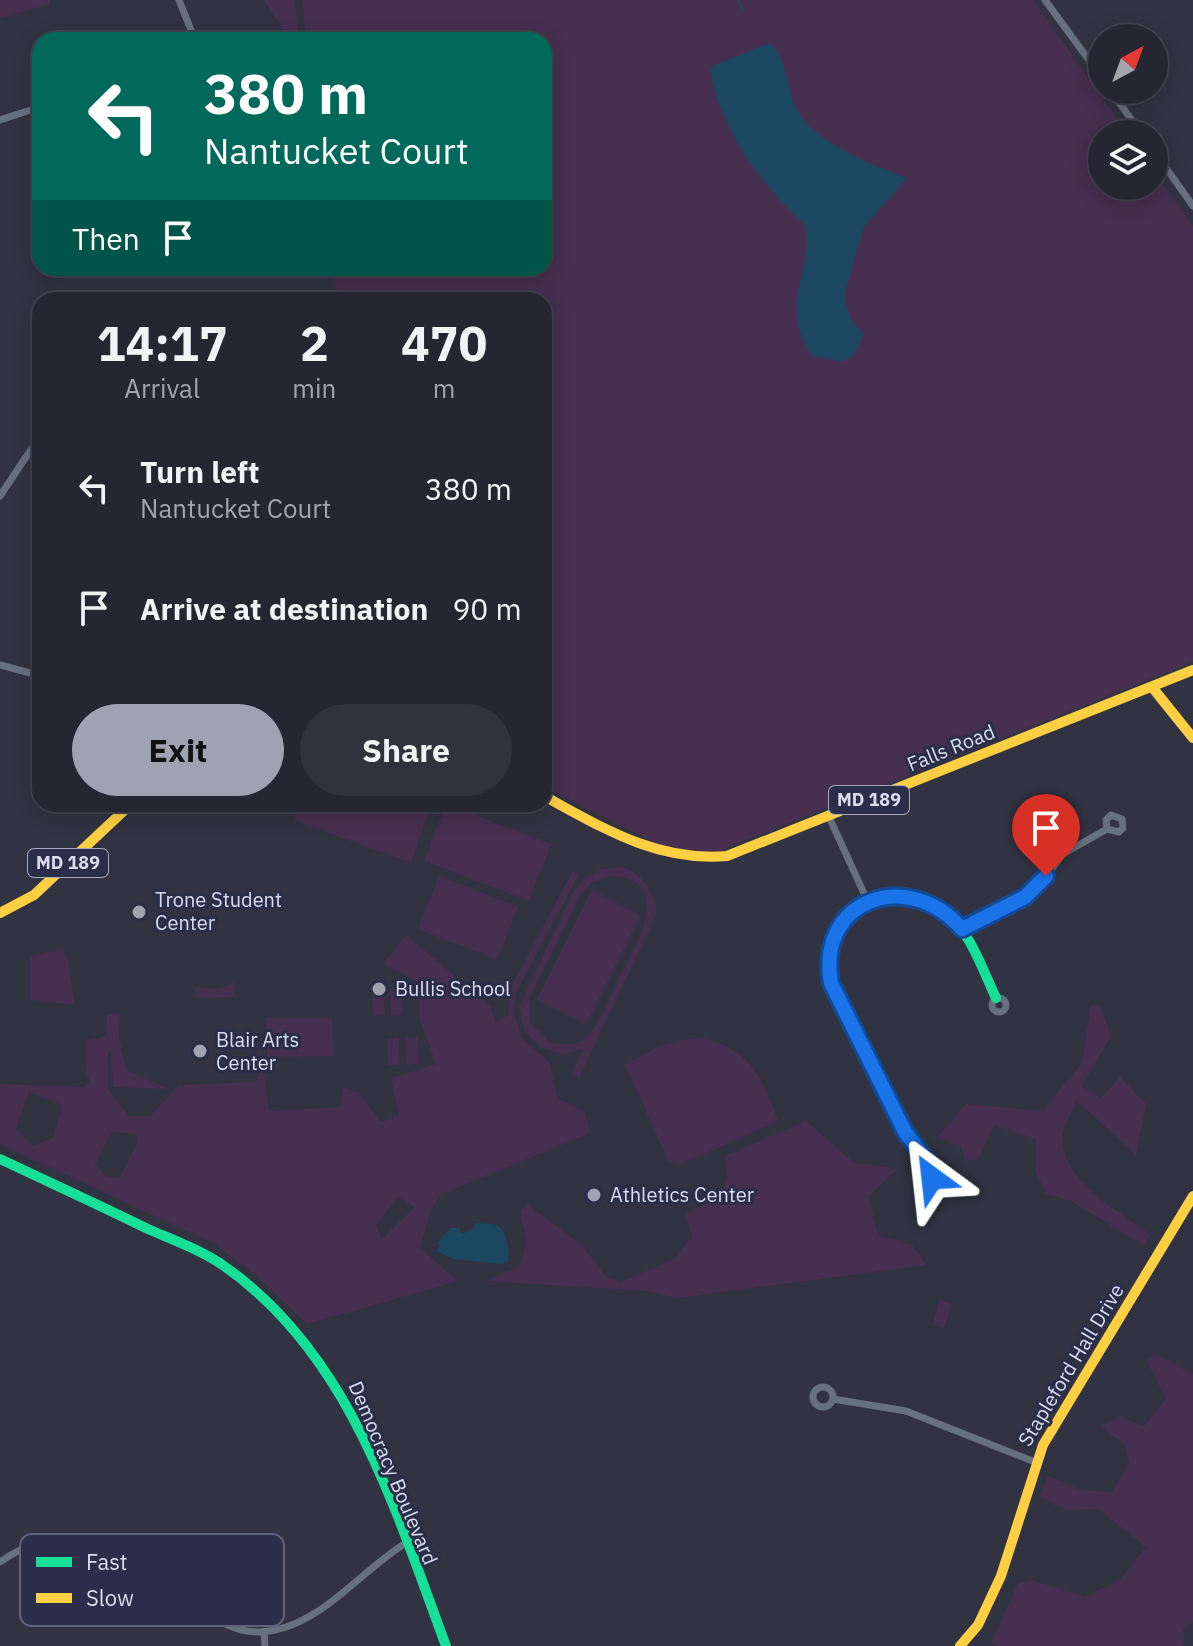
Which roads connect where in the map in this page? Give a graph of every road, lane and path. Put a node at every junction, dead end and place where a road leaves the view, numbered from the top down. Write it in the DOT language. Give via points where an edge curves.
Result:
graph roads {
  1 [pos="179,0"];
  2 [pos="1045,0"];
  3 [pos="192,32"];
  4 [pos="1088,59"];
  5 [pos="32,110"];
  6 [pos="0,120"];
  7 [pos="1168,171"];
  8 [pos="1193,206"];
  9 [pos="32,448"];
  10 [pos="0,496"];
  11 [pos="0,665"];
  12 [pos="1193,670"];
  13 [pos="30,673"];
  14 [pos="1152,687"];
  15 [pos="1193,738"];
  16 [pos="552,800"];
  17 [pos="122,812"];
  18 [pos="829,817"];
  19 [pos="1107,829"];
  20 [pos="868,902"];
  21 [pos="0,913"];
  22 [pos="962,929"];
  23 [pos="996,998"];
  24 [pos="0,1159"];
  25 [pos="931,1166"];
  26 [pos="1193,1196"];
  27 [pos="833,1399"];
  28 [pos="1035,1462"];
  29 [pos="406,1543"];
  30 [pos="20,1551"];
  31 [pos="0,1562"];
  32 [pos="284,1625"];
  33 [pos="230,1626"];
  34 [pos="281,1626"];
  35 [pos="264,1632"];
  36 [pos="265,1646"];
  37 [pos="446,1646"];
  38 [pos="960,1646"];
  1 -- 3 [label="street"];
  2 -- 4 [label="street"];
  5 -- 6 [label="street"];
  7 -- 8 [label="street"];
  9 -- 10 [label="street"];
  11 -- 13 [label="street"];
  12 -- 14 [label="main road, Falls Road / MD 189"];
  14 -- 15 [label="main road"];
  14 -- 18 [label="main road, Falls Road / MD 189"];
  16 -- 18 [label="main road, Falls Road / MD 189" via="660,853 691,859 727,856"];
  17 -- 21 [label="main road, MD 189" via="34,895"];
  18 -- 20 [label="street"];
  19 -- 22 [label="street" via="1063,854 1025,897"];
  20 -- 22 [label="main road" via="915,897 941,909"];
  20 -- 25 [label="main road" via="847,919 834,942 831,983 905,1132"];
  22 -- 23 [label="main road"];
  24 -- 29 [label="main road, Democracy Boulevard" via="220,1264 271,1305 304,1339 341,1393"];
  26 -- 28 [label="main road, Stapleford Hall Drive"];
  27 -- 28 [label="street" via="906,1411"];
  28 -- 38 [label="main road, Stapleford Hall Drive" via="992,1602"];
  29 -- 32 [label="street" via="309,1616"];
  29 -- 37 [label="main road, Democracy Boulevard"];
  30 -- 31 [label="street"];
  33 -- 35 [label="street"];
  34 -- 35 [label="street"];
  35 -- 36 [label="street"];
}
